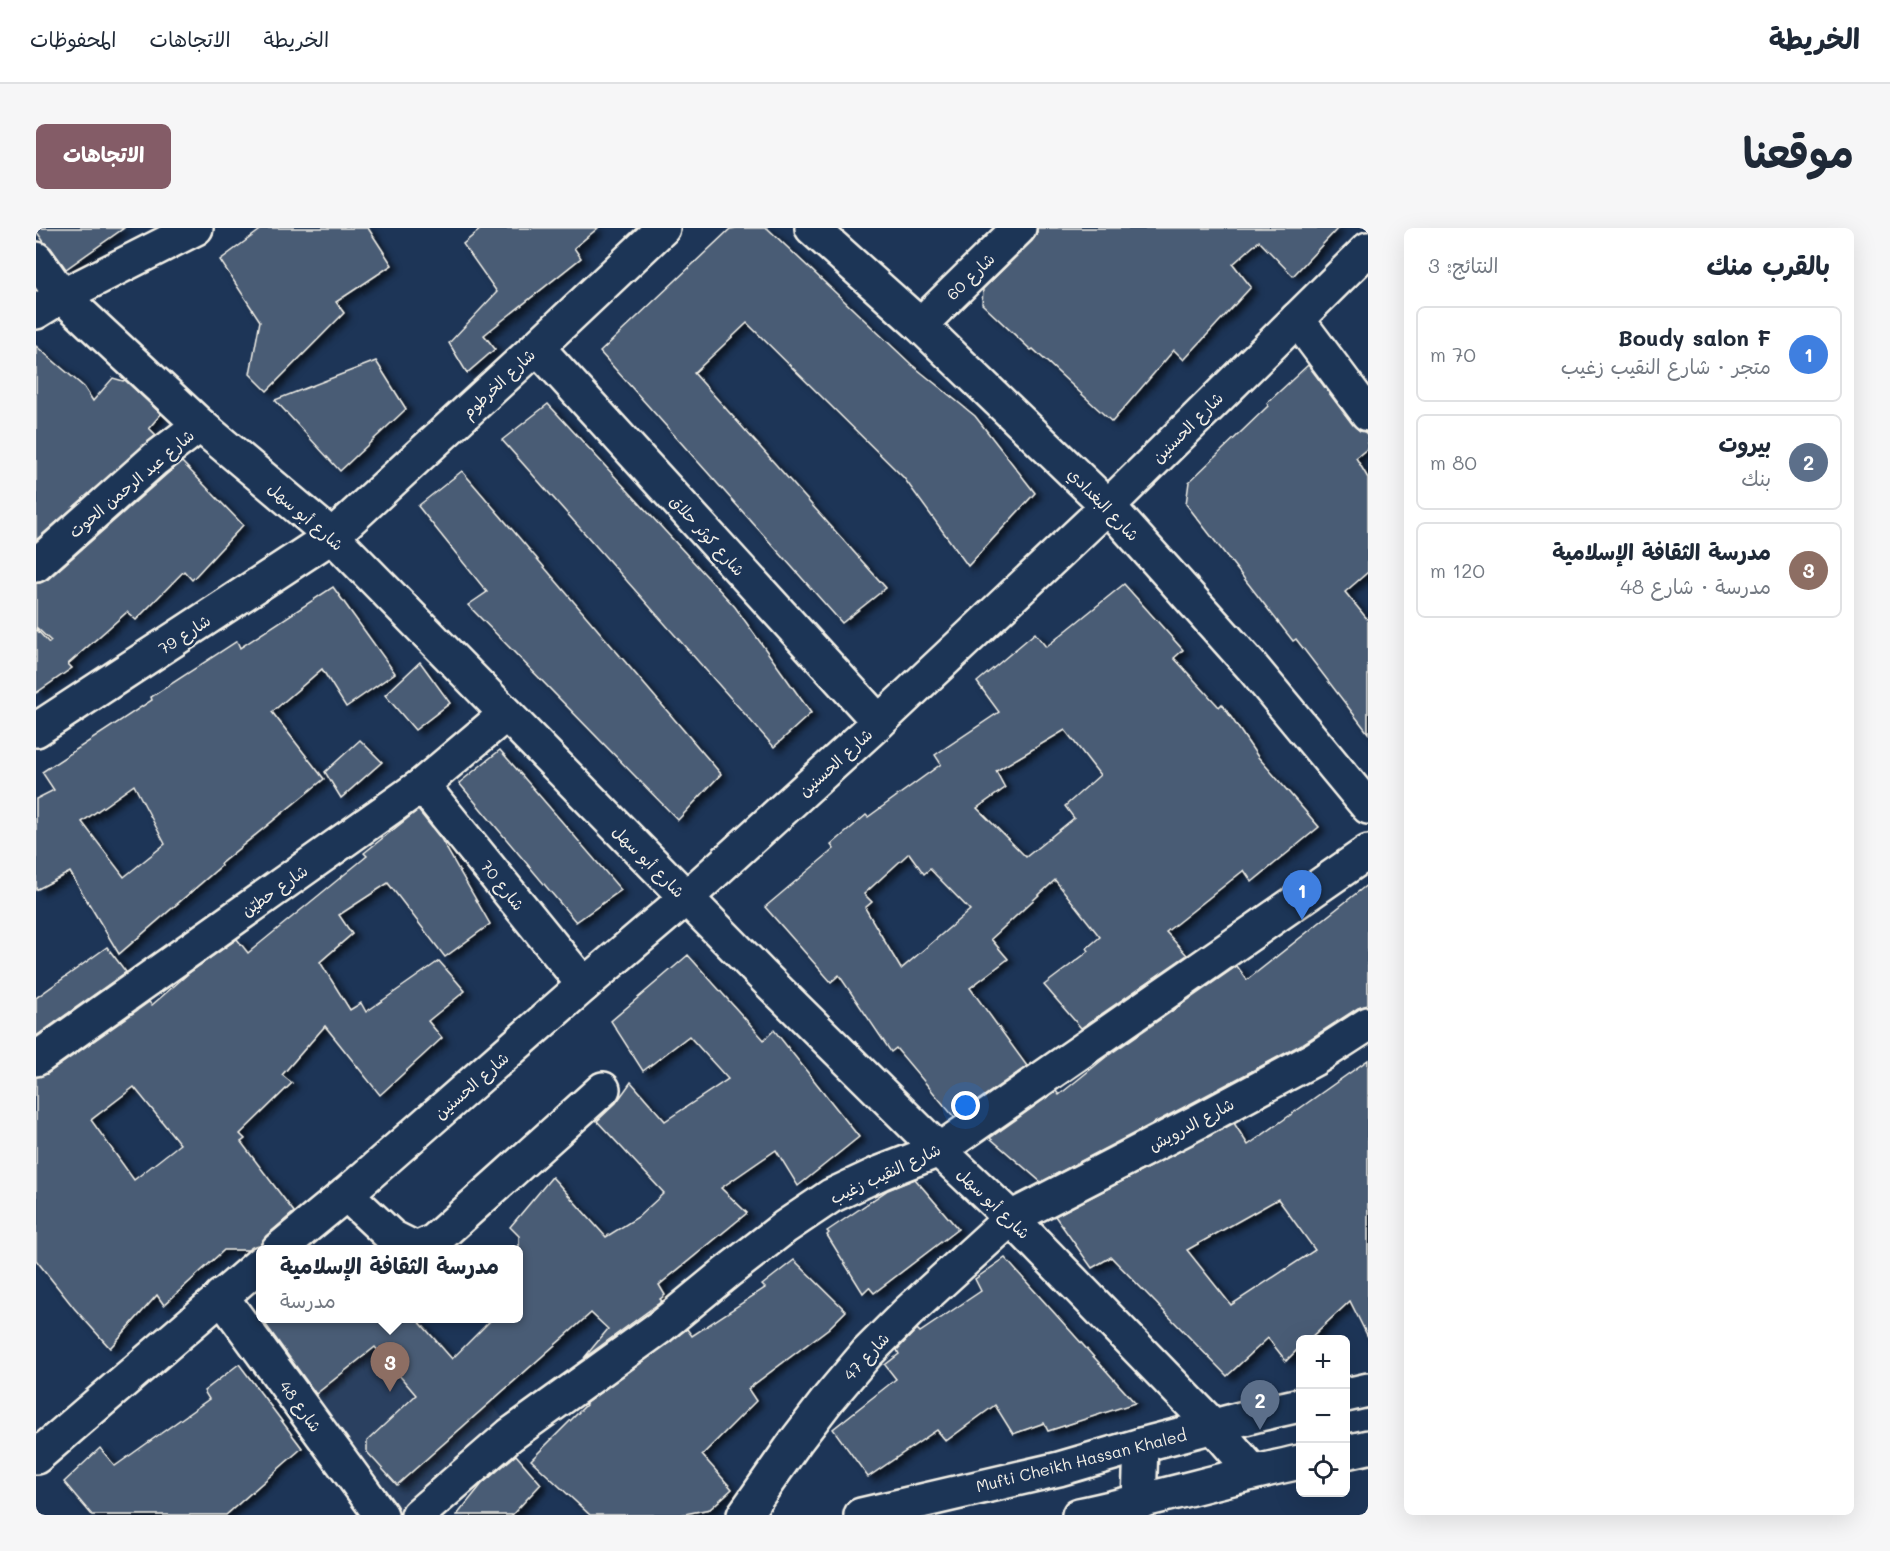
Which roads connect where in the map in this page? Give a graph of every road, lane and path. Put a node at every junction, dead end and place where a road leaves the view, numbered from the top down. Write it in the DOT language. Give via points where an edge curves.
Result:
graph roads {
  1 [pos="196,228"];
  2 [pos="663,228"];
  3 [pos="812,228"];
  4 [pos="1019,228"];
  5 [pos="1368,249"];
  6 [pos="36,259"];
  7 [pos="49,304"];
  8 [pos="1297,319"];
  9 [pos="920,325"];
  10 [pos="537,347"];
  11 [pos="1368,414"];
  12 [pos="200,425"];
  13 [pos="1108,506"];
  14 [pos="332,536"];
  15 [pos="36,565"];
  16 [pos="506,714"];
  17 [pos="879,722"];
  18 [pos="36,730"];
  19 [pos="422,785"];
  20 [pos="1368,807"];
  21 [pos="1368,852"];
  22 [pos="686,898"];
  23 [pos="584,985"];
  24 [pos="1368,1024"];
  25 [pos="36,1059"];
  26 [pos="603,1089"];
  27 [pos="939,1150"];
  28 [pos="346,1194"];
  29 [pos="1011,1218"];
  30 [pos="284,1245"];
  31 [pos="408,1245"];
  32 [pos="425,1245"];
  33 [pos="256,1267"];
  34 [pos="221,1296"];
  35 [pos="1368,1390"];
  36 [pos="1350,1394"];
  37 [pos="1296,1406"];
  38 [pos="1214,1427"];
  39 [pos="1141,1445"];
  40 [pos="1368,1447"];
  41 [pos="1350,1451"];
  42 [pos="36,1457"];
  43 [pos="1296,1463"];
  44 [pos="1253,1472"];
  45 [pos="1134,1509"];
  46 [pos="381,1515"];
  47 [pos="418,1515"];
  48 [pos="744,1515"];
  49 [pos="861,1515"];
  50 [pos="1079,1515"];
  1 -- 7 [label="street"];
  2 -- 10 [label="street, شارع الخرطوم"];
  3 -- 9 [label="street, شارع البغدادي"];
  4 -- 9 [label="street, شارع 60"];
  5 -- 8 [label="street, شارع الحسنين"];
  6 -- 7 [label="street, شارع أبو سهل"];
  7 -- 12 [label="street, شارع أبو سهل"];
  8 -- 11 [label="street"];
  8 -- 13 [label="street, شارع الحسنين"];
  9 -- 13 [label="street, شارع البغدادي"];
  10 -- 14 [label="street, شارع الخرطوم"];
  10 -- 17 [label="street, شارع كوثر حلاق"];
  12 -- 14 [label="street, شارع أبو سهل"];
  12 -- 15 [label="street, شارع عبد الرحمن الحوت"];
  13 -- 17 [label="street, شارع الحسنين"];
  13 -- 20 [label="street, شارع البغدادي" via="1252,667"];
  14 -- 16 [label="street, شارع أبو سهل"];
  14 -- 18 [label="street, شارع 79"];
  16 -- 19 [label="street, شارع حطيّن"];
  16 -- 22 [label="street, شارع أبو سهل"];
  17 -- 22 [label="street, شارع الحسنين"];
  19 -- 23 [label="street, شارع 70"];
  19 -- 25 [label="street, شارع حطيّن"];
  21 -- 27 [label="street, شارع النقيب زغيب"];
  22 -- 23 [label="street, شارع الحسنين"];
  22 -- 27 [label="street, شارع أبو سهل"];
  23 -- 28 [label="street, شارع الحسنين"];
  24 -- 29 [label="street, شارع الدرويش" via="1314,1059"];
  26 -- 32 [label="street"];
  27 -- 29 [label="street, شارع أبو سهل"];
  27 -- 47 [label="street, شارع النقيب زغيب" via="831,1196 785,1227 660,1327 510,1435"];
  28 -- 30 [label="street, شارع الحسنين"];
  28 -- 31 [label="street" via="392,1237"];
  29 -- 38 [label="street, شارع أبو سهل"];
  29 -- 48 [label="street, شارع 47" via="867,1353 796,1440"];
  33 -- 34 [label="street"];
  34 -- 42 [label="street"];
  34 -- 46 [label="street, شارع 48"];
  35 -- 36 [label="street"];
  37 -- 38 [label="street, Mufti Cheikh Hassan Khaled"];
  38 -- 39 [label="street, Mufti Cheikh Hassan Khaled"];
  38 -- 44 [label="street, شارع أبو سهل"];
  39 -- 45 [label="street"];
  39 -- 49 [label="street, Mufti Cheikh Hassan Khaled" via="1059,1469"];
  40 -- 41 [label="street"];
  43 -- 44 [label="street"];
  44 -- 45 [label="street"];
  45 -- 50 [label="street"];
}
